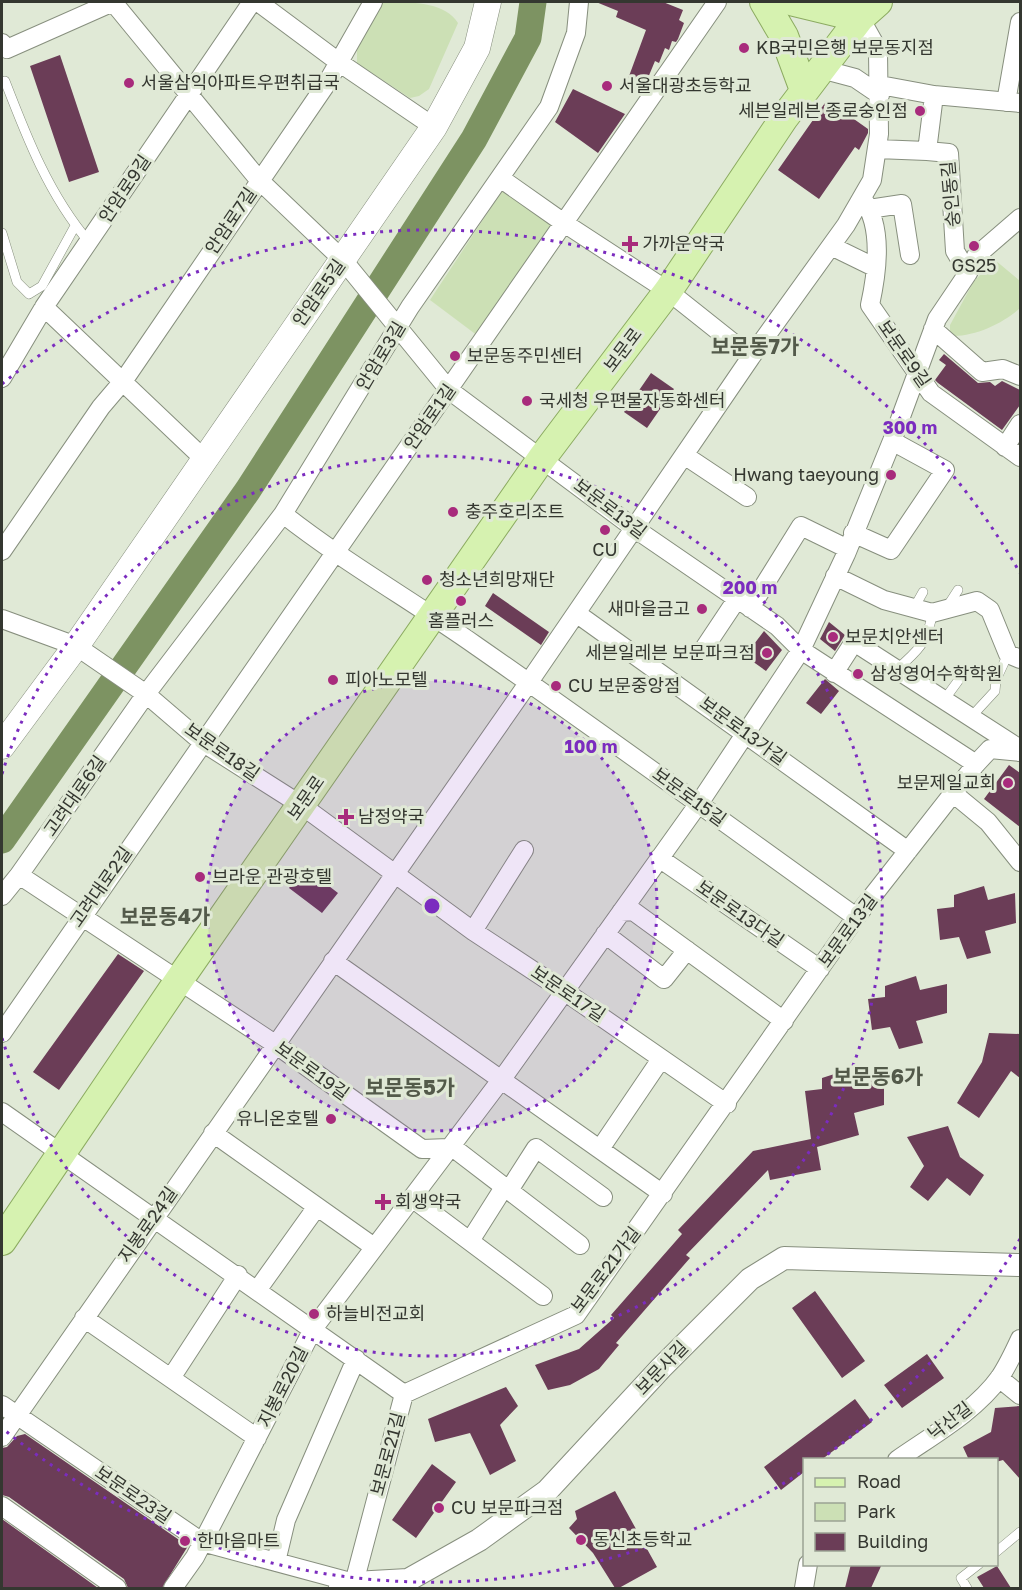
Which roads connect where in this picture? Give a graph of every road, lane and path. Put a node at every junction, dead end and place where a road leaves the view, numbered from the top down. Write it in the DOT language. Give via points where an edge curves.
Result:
graph roads {
  1 [pos="113,2"];
  2 [pos="252,2"];
  3 [pos="258,2"];
  4 [pos="373,2"];
  5 [pos="488,2"];
  6 [pos="579,2"];
  7 [pos="717,2"];
  8 [pos="764,2"];
  9 [pos="794,2"];
  10 [pos="890,2"];
  11 [pos="869,10"];
  12 [pos="1020,22"];
  13 [pos="2,43"];
  14 [pos="340,63"];
  15 [pos="812,79"];
  16 [pos="5,81"];
  17 [pos="880,90"];
  18 [pos="934,95"];
  19 [pos="188,96"];
  20 [pos="1013,103"];
  21 [pos="434,127"];
  22 [pos="877,149"];
  23 [pos="927,151"];
  24 [pos="500,178"];
  25 [pos="259,180"];
  26 [pos="865,203"];
  27 [pos="1020,218"];
  28 [pos="564,224"];
  29 [pos="75,226"];
  30 [pos="2,232"];
  31 [pos="89,242"];
  32 [pos="831,246"];
  33 [pos="910,255"];
  34 [pos="343,260"];
  35 [pos="876,268"];
  36 [pos="968,273"];
  37 [pos="668,291"];
  38 [pos="44,307"];
  39 [pos="399,328"];
  40 [pos="933,329"];
  41 [pos="751,357"];
  42 [pos="2,376"];
  43 [pos="917,376"];
  44 [pos="1020,376"];
  45 [pos="124,380"];
  46 [pos="449,390"];
  47 [pos="1020,424"];
  48 [pos="892,441"];
  49 [pos="1005,447"];
  50 [pos="684,455"];
  51 [pos="1020,457"];
  52 [pos="542,458"];
  53 [pos="204,459"];
  54 [pos="747,497"];
  55 [pos="283,514"];
  56 [pos="634,528"];
  57 [pos="850,541"];
  58 [pos="2,551"];
  59 [pos="334,554"];
  60 [pos="835,576"];
  61 [pos="958,590"];
  62 [pos="923,592"];
  63 [pos="744,604"];
  64 [pos="914,608"];
  65 [pos="939,611"];
  66 [pos="576,614"];
  67 [pos="434,616"];
  68 [pos="2,619"];
  69 [pos="76,646"];
  70 [pos="705,647"];
  71 [pos="801,650"];
  72 [pos="1014,656"];
  73 [pos="897,670"];
  74 [pos="834,673"];
  75 [pos="958,681"];
  76 [pos="529,682"];
  77 [pos="147,694"];
  78 [pos="944,700"];
  79 [pos="971,717"];
  80 [pos="745,733"];
  81 [pos="202,742"];
  82 [pos="2,746"];
  83 [pos="1020,750"];
  84 [pos="976,764"];
  85 [pos="954,794"];
  86 [pos="699,804"];
  87 [pos="301,805"];
  88 [pos="524,850"];
  89 [pos="908,851"];
  90 [pos="659,858"];
  91 [pos="1020,862"];
  92 [pos="395,873"];
  93 [pos="19,875"];
  94 [pos="2,896"];
  95 [pos="621,912"];
  96 [pos="82,914"];
  97 [pos="856,917"];
  98 [pos="473,931"];
  99 [pos="605,934"];
  100 [pos="687,950"];
  101 [pos="333,961"];
  102 [pos="820,969"];
  103 [pos="179,980"];
  104 [pos="564,991"];
  105 [pos="784,1021"];
  106 [pos="2,1033"];
  107 [pos="275,1044"];
  108 [pos="661,1059"];
  109 [pos="501,1079"];
  110 [pos="727,1104"];
  111 [pos="2,1112"];
  112 [pos="213,1133"];
  113 [pos="450,1147"];
  114 [pos="600,1149"];
  115 [pos="62,1152"];
  116 [pos="506,1189"];
  117 [pos="663,1194"];
  118 [pos="603,1197"];
  119 [pos="412,1198"];
  120 [pos="316,1208"];
  121 [pos="154,1217"];
  122 [pos="2,1241"];
  123 [pos="470,1241"];
  124 [pos="580,1245"];
  125 [pos="374,1248"];
  126 [pos="1020,1265"];
  127 [pos="238,1275"];
  128 [pos="258,1289"];
  129 [pos="543,1296"];
  130 [pos="84,1318"];
  131 [pos="313,1329"];
  132 [pos="1020,1339"];
  133 [pos="356,1359"];
  134 [pos="171,1378"];
  135 [pos="999,1378"];
  136 [pos="404,1394"];
  137 [pos="1020,1395"];
  138 [pos="9,1410"];
  139 [pos="2,1437"];
  140 [pos="256,1438"];
  141 [pos="900,1458"];
  142 [pos="2,1506"];
  143 [pos="1020,1532"];
  144 [pos="202,1542"];
  145 [pos="998,1550"];
  146 [pos="276,1562"];
  147 [pos="808,1566"];
  148 [pos="977,1566"];
  149 [pos="347,1586"];
  150 [pos="117,1588"];
  151 [pos="173,1588"];
  152 [pos="804,1588"];
  153 [pos="967,1588"];
  1 -- 13 [label="street" via="7,49"];
  1 -- 19 [label="street, 보문로13길"];
  2 -- 19 [label="street, 안암로9길"];
  3 -- 14 [label="street"];
  4 -- 14 [label="street, 안암로7길"];
  5 -- 21 [label="main road, 안암로5길" via="474,54"];
  6 -- 24 [label="street, 안암로3길" via="576,33 549,107"];
  7 -- 28 [label="street, 안암로1길"];
  8 -- 15 [label="main road"];
  9 -- 11 [label="main road"];
  10 -- 11 [label="main road, 보문로"];
  11 -- 15 [label="main road, 보문로"];
  11 -- 17 [label="street" via="878,50"];
  12 -- 20 [label="street"];
  14 -- 21 [label="street"];
  14 -- 25 [label="street, 안암로7길"];
  15 -- 17 [label="street" via="849,75"];
  15 -- 37 [label="main road, 보문로"];
  16 -- 29 [label="lane" via="36,161"];
  17 -- 18 [label="street"];
  17 -- 22 [label="street"];
  18 -- 20 [label="street"];
  18 -- 23 [label="street, 숭인동길"];
  19 -- 25 [label="street, 보문로13길"];
  19 -- 31 [label="street, 안암로9길"];
  21 -- 34 [label="main road, 안암로5길"];
  22 -- 23 [label="street"];
  22 -- 26 [label="street"];
  23 -- 36 [label="street, 숭인동길" via="949,153 955,250"];
  24 -- 28 [label="street"];
  24 -- 39 [label="street, 안암로3길"];
  25 -- 34 [label="street, 보문로13길"];
  25 -- 45 [label="street, 안암로7길"];
  26 -- 32 [label="street"];
  26 -- 33 [label="street" via="903,204"];
  26 -- 35 [label="street, 보문로9길"];
  27 -- 36 [label="street" via="976,255"];
  28 -- 37 [label="street"];
  28 -- 46 [label="street, 안암로1길"];
  29 -- 30 [label="lane" via="42,286 28,294 17,282"];
  29 -- 31 [label="lane"];
  31 -- 38 [label="street, 안암로9길"];
  32 -- 35 [label="street"];
  32 -- 41 [label="street"];
  34 -- 39 [label="street, 보문로13길"];
  34 -- 53 [label="main road, 안암로5길"];
  35 -- 43 [label="street, 보문로9길" via="870,305"];
  36 -- 40 [label="street"];
  37 -- 41 [label="street"];
  37 -- 52 [label="main road, 보문로"];
  38 -- 42 [label="street, 안암로9길"];
  38 -- 45 [label="street"];
  39 -- 46 [label="street, 보문로13길"];
  39 -- 55 [label="street, 안암로3길"];
  40 -- 43 [label="street"];
  40 -- 44 [label="street" via="982,372 1003,369"];
  41 -- 50 [label="street"];
  43 -- 48 [label="street"];
  43 -- 49 [label="street, 보문로9길" via="931,393"];
  45 -- 53 [label="street"];
  45 -- 58 [label="street, 안암로7길" via="101,407"];
  46 -- 52 [label="street, 보문로13길"];
  46 -- 59 [label="street, 안암로1길"];
  47 -- 49 [label="street"];
  48 -- 57 [label="street"];
  48 -- 57 [label="street" via="945,470 891,550"];
  49 -- 51 [label="street, 보문로9길"];
  50 -- 54 [label="street"];
  50 -- 56 [label="street"];
  52 -- 56 [label="street, 보문로13길"];
  52 -- 67 [label="main road, 보문로"];
  53 -- 69 [label="main road, 안암로5길"];
  55 -- 59 [label="street"];
  55 -- 77 [label="street, 안암로3길"];
  56 -- 63 [label="street, 보문로13길"];
  56 -- 66 [label="street"];
  57 -- 60 [label="street"];
  57 -- 63 [label="street" via="801,526"];
  59 -- 67 [label="street"];
  59 -- 81 [label="street, 안암로1길"];
  60 -- 64 [label="street" via="884,600"];
  60 -- 71 [label="street"];
  61 -- 65 [label="lane"];
  62 -- 64 [label="lane"];
  63 -- 70 [label="street"];
  63 -- 71 [label="street, 보문로13길"];
  64 -- 65 [label="street"];
  65 -- 72 [label="street" via="977,602 990,610"];
  65 -- 73 [label="lane" via="921,649"];
  66 -- 76 [label="street"];
  66 -- 80 [label="street, 보문로13가길"];
  67 -- 76 [label="street, 보문로15길"];
  67 -- 87 [label="main road, 보문로"];
  68 -- 69 [label="street"];
  69 -- 77 [label="street, 보문로18길"];
  69 -- 82 [label="main road, 안암로5길"];
  71 -- 74 [label="street, 보문로13길"];
  71 -- 80 [label="street"];
  72 -- 79 [label="lane" via="996,680 995,691"];
  73 -- 74 [label="street, 보문로13길" via="854,642"];
  73 -- 78 [label="street, 보문로13길"];
  74 -- 84 [label="street, 보문로13길"];
  75 -- 78 [label="lane"];
  76 -- 86 [label="street, 보문로15길"];
  76 -- 92 [label="street"];
  77 -- 81 [label="street, 보문로18길"];
  77 -- 93 [label="street, 고려대로6길"];
  78 -- 79 [label="street, 보문로13길"];
  79 -- 83 [label="street, 보문로13길"];
  80 -- 86 [label="street"];
  80 -- 89 [label="street, 보문로13가길"];
  81 -- 87 [label="street, 보문로18길"];
  81 -- 96 [label="street, 고려대로2길"];
  83 -- 84 [label="street, 보문로13길" via="990,749"];
  84 -- 85 [label="street, 보문로13길"];
  85 -- 89 [label="street, 보문로13길"];
  85 -- 91 [label="street" via="988,822"];
  86 -- 90 [label="street"];
  86 -- 97 [label="street, 보문로15길"];
  87 -- 92 [label="street, 보문로17길"];
  87 -- 103 [label="main road, 보문로"];
  88 -- 98 [label="street"];
  89 -- 97 [label="street, 보문로13길"];
  90 -- 95 [label="street"];
  90 -- 102 [label="street, 보문로13다길"];
  92 -- 98 [label="street, 보문로17길"];
  92 -- 101 [label="street, 지봉로24길"];
  93 -- 94 [label="street, 고려대로6길"];
  93 -- 96 [label="street"];
  95 -- 99 [label="street"];
  95 -- 100 [label="street" via="633,911"];
  96 -- 103 [label="street"];
  96 -- 106 [label="street, 고려대로2길"];
  97 -- 102 [label="street, 보문로13길"];
  98 -- 104 [label="street, 보문로17길"];
  99 -- 100 [label="street" via="664,979"];
  99 -- 104 [label="street"];
  100 -- 105 [label="street"];
  101 -- 107 [label="street, 지봉로24길"];
  101 -- 109 [label="street"];
  102 -- 105 [label="street, 보문로13길"];
  103 -- 107 [label="street, 보문로19길"];
  103 -- 115 [label="main road, 보문로"];
  104 -- 108 [label="street, 보문로17길"];
  104 -- 109 [label="street, 지봉로20길"];
  105 -- 110 [label="street, 보문로13길"];
  107 -- 112 [label="street, 지봉로24길"];
  107 -- 113 [label="street, 보문로19길" via="422,1149"];
  108 -- 110 [label="street, 보문로17길"];
  108 -- 114 [label="street"];
  109 -- 113 [label="street, 지봉로20길"];
  109 -- 114 [label="street"];
  110 -- 117 [label="street, 보문로21가길"];
  111 -- 115 [label="street, 보문로21길"];
  112 -- 120 [label="street"];
  112 -- 121 [label="street, 지봉로24길"];
  113 -- 116 [label="street"];
  113 -- 119 [label="street, 지봉로20길"];
  114 -- 117 [label="street"];
  115 -- 121 [label="street, 보문로21길"];
  115 -- 122 [label="main road, 보문로"];
  116 -- 118 [label="street" via="536,1148"];
  116 -- 123 [label="street"];
  116 -- 124 [label="street"];
  117 -- 136 [label="street, 보문로21가길" via="576,1315"];
  119 -- 123 [label="street"];
  119 -- 125 [label="street, 지봉로20길"];
  120 -- 125 [label="street"];
  120 -- 128 [label="street"];
  121 -- 127 [label="street, 보문로21길"];
  121 -- 130 [label="street, 지봉로24길"];
  123 -- 129 [label="street"];
  125 -- 131 [label="street, 지봉로20길"];
  126 -- 149 [label="street, 보문사길" via="784,1258 750,1279 547,1491 479,1540 408,1580"];
  127 -- 128 [label="street, 보문로21길"];
  127 -- 134 [label="street"];
  128 -- 131 [label="street, 보문로21길"];
  130 -- 134 [label="street"];
  130 -- 138 [label="street, 지봉로24길"];
  131 -- 133 [label="street, 보문로21길"];
  131 -- 140 [label="street, 지봉로20길"];
  132 -- 135 [label="street, 낙산길"];
  133 -- 136 [label="street, 보문로21길"];
  133 -- 146 [label="street" via="286,1520"];
  134 -- 140 [label="street"];
  135 -- 137 [label="street"];
  135 -- 141 [label="street, 낙산길" via="949,1424"];
  136 -- 149 [label="street, 보문로21길"];
  138 -- 139 [label="street, 지봉로24길"];
  138 -- 144 [label="street, 보문로23길"];
  140 -- 144 [label="street, 지봉로20길"];
  142 -- 150 [label="street"];
  143 -- 145 [label="lane"];
  144 -- 146 [label="street, 보문로23길"];
  144 -- 151 [label="street, 지봉로20길"];
  146 -- 149 [label="street, 보문로23길"];
  147 -- 152 [label="street"];
  148 -- 153 [label="lane" via="961,1578"];
}
